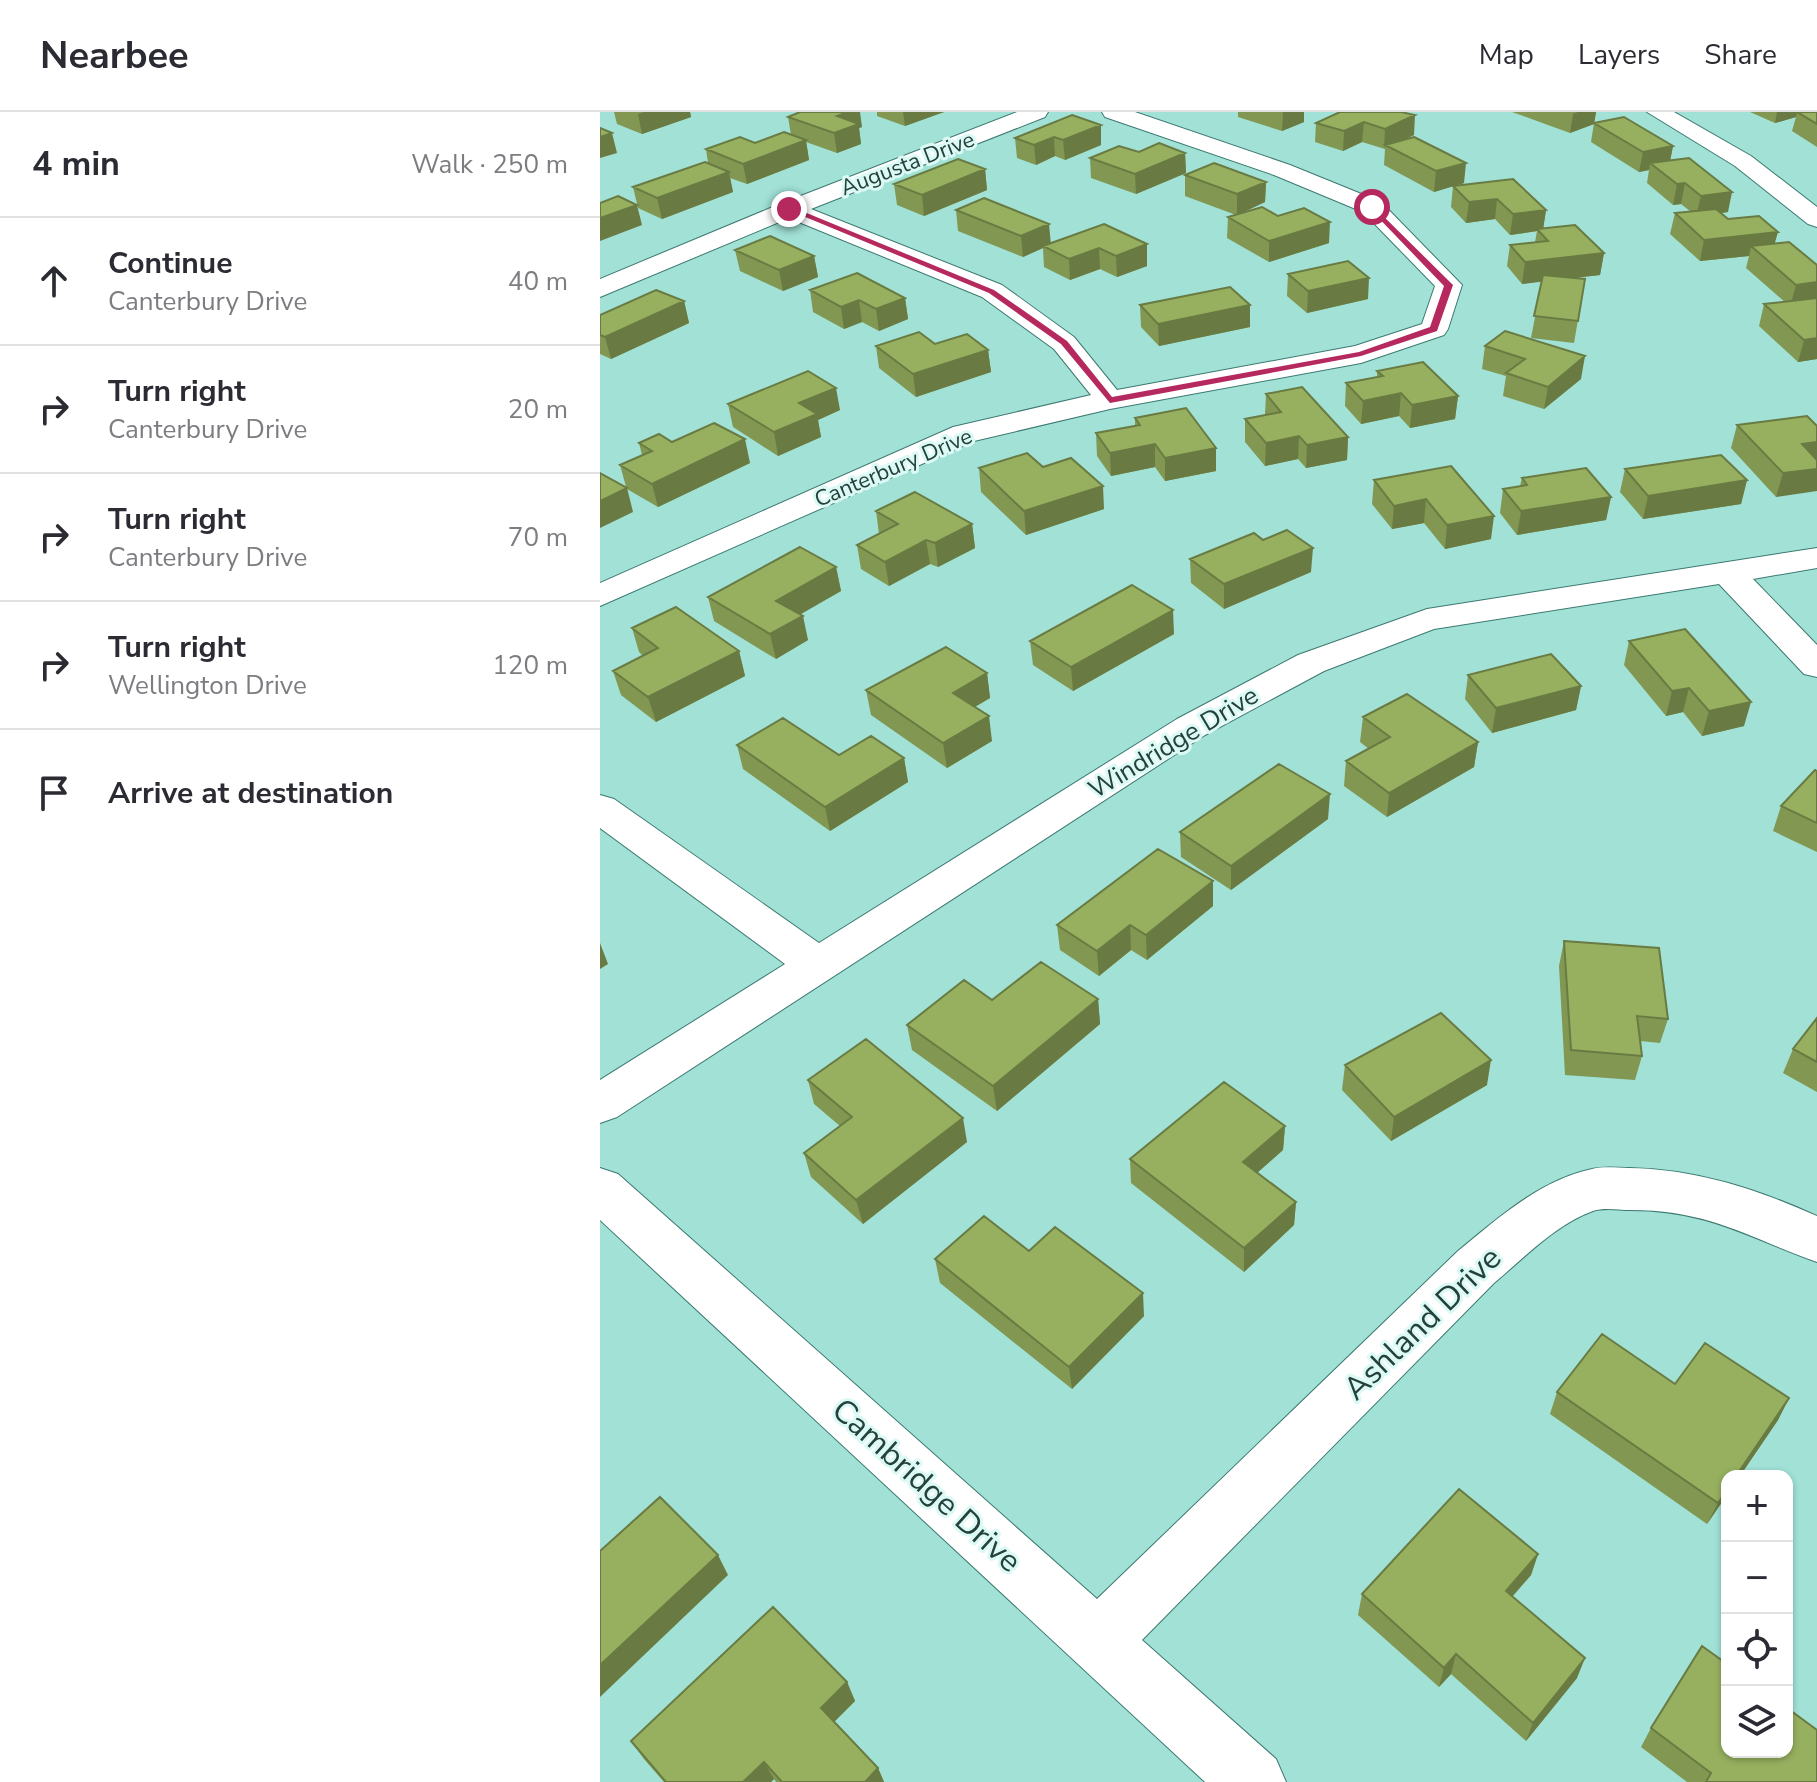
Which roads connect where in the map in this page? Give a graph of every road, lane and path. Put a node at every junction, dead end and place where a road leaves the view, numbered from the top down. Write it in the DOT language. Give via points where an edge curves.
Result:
graph roads {
  1 [pos="1037,112"];
  2 [pos="1113,112"];
  3 [pos="1658,112"];
  4 [pos="789,209"];
  5 [pos="1817,219"];
  6 [pos="600,289"];
  7 [pos="1110,400"];
  8 [pos="1817,558"];
  9 [pos="1728,573"];
  10 [pos="600,596"];
  11 [pos="1817,666"];
  12 [pos="600,808"];
  13 [pos="816,964"];
  14 [pos="600,1104"];
  15 [pos="600,1189"];
  16 [pos="1817,1240"];
  17 [pos="1098,1641"];
  18 [pos="1253,1782"];
  1 -- 4 [label="street, Augusta Drive"];
  2 -- 7 [label="street, Canterbury Drive" via="1372,207 1449,285 1434,329 1375,349"];
  3 -- 5 [label="street" via="1743,161"];
  4 -- 6 [label="street, Augusta Drive"];
  4 -- 7 [label="street" via="992,291 1064,343"];
  7 -- 10 [label="street, Canterbury Drive" via="964,434"];
  8 -- 9 [label="street, Windridge Drive"];
  9 -- 11 [label="street"];
  9 -- 13 [label="street, Windridge Drive" via="1427,620 1311,663 1191,727"];
  12 -- 13 [label="street"];
  13 -- 14 [label="street, Windridge Drive"];
  15 -- 17 [label="street, Cambridge Drive"];
  16 -- 17 [label="street, Ashland Drive" via="1706,1196 1650,1188 1590,1190 1530,1222 1476,1267"];
  17 -- 18 [label="street, Cambridge Drive"];
}
